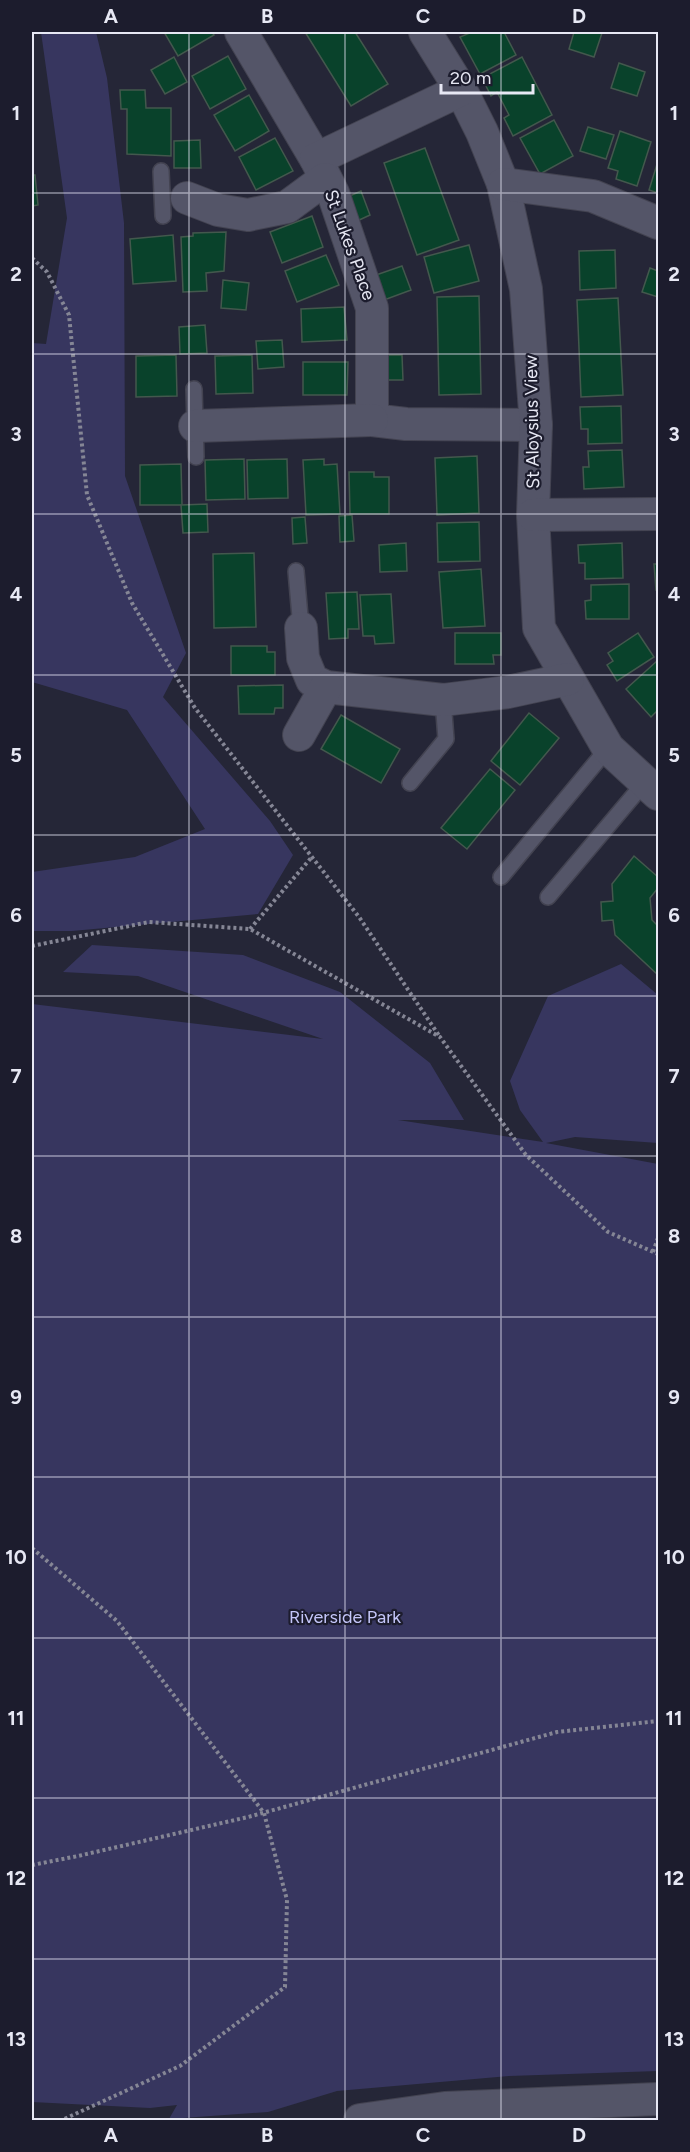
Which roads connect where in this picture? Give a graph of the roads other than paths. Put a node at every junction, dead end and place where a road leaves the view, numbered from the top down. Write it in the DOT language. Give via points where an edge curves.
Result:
graph roads {
  1 [pos="241,32"];
  2 [pos="425,32"];
  3 [pos="460,90"];
  4 [pos="320,169"];
  5 [pos="161,171"];
  6 [pos="503,184"];
  7 [pos="171,202"];
  8 [pos="658,223"];
  9 [pos="194,389"];
  10 [pos="372,420"];
  11 [pos="536,425"];
  12 [pos="195,442"];
  13 [pos="658,514"];
  14 [pos="533,515"];
  15 [pos="296,571"];
  16 [pos="301,628"];
  17 [pos="568,679"];
  18 [pos="326,687"];
  19 [pos="443,700"];
  20 [pos="299,735"];
  21 [pos="608,748"];
  22 [pos="410,783"];
  23 [pos="652,788"];
  24 [pos="501,877"];
  25 [pos="548,897"];
  26 [pos="658,2099"];
  27 [pos="360,2121"];
  1 -- 4 [label="street, St Lukes Place"];
  2 -- 3 [label="street, St Aloysius View"];
  3 -- 4 [label="street, St Lukes Place"];
  3 -- 6 [label="street, St Aloysius View"];
  4 -- 7 [label="street, St Lukes Place" via="287,207 248,215"];
  4 -- 10 [label="street, St Lukes Place" via="333,194 372,308"];
  5 -- 7 [label="lane"];
  6 -- 8 [label="street" via="593,196"];
  6 -- 11 [label="street, St Aloysius View" via="526,289"];
  9 -- 12 [label="lane"];
  10 -- 11 [label="street"];
  10 -- 12 [label="street"];
  11 -- 14 [label="street, St Aloysius View"];
  13 -- 14 [label="street"];
  14 -- 17 [label="street, St Aloysius View" via="539,628"];
  15 -- 16 [label="lane"];
  16 -- 18 [label="street" via="303,658 312,680"];
  17 -- 19 [label="street"];
  17 -- 21 [label="street, St Aloysius View"];
  18 -- 19 [label="street"];
  18 -- 20 [label="street"];
  19 -- 22 [label="lane" via="446,740"];
  21 -- 23 [label="street, St Aloysius View"];
  21 -- 24 [label="lane"];
  23 -- 25 [label="lane"];
  26 -- 27 [label="street" via="445,2108"];
}
